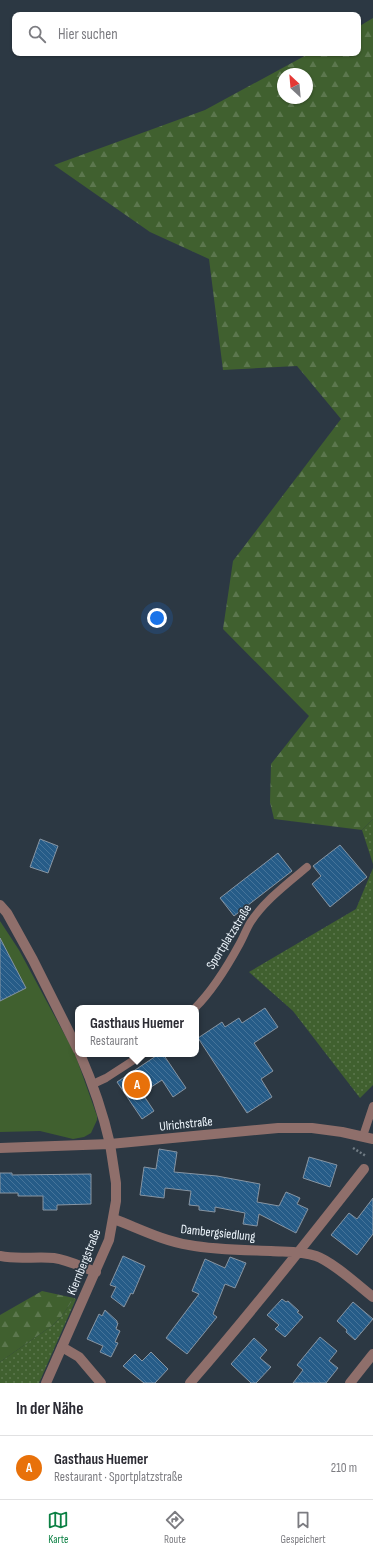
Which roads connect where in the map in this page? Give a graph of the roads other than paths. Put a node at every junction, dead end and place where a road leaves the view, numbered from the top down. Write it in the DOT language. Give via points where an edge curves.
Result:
graph roads {
  1 [pos="307,867"];
  2 [pos="0,905"];
  3 [pos="198,1005"];
  4 [pos="75,1044"];
  5 [pos="81,1057"];
  6 [pos="138,1057"];
  7 [pos="93,1084"];
  8 [pos="373,1106"];
  9 [pos="363,1136"];
  10 [pos="373,1139"];
  11 [pos="110,1144"];
  12 [pos="0,1148"];
  13 [pos="364,1169"];
  14 [pos="114,1219"];
  15 [pos="299,1253"];
  16 [pos="0,1256"];
  17 [pos="96,1272"];
  18 [pos="373,1297"];
  19 [pos="62,1347"];
  20 [pos="373,1354"];
  21 [pos="46,1383"];
  22 [pos="101,1383"];
  23 [pos="190,1383"];
  24 [pos="350,1383"];
  1 -- 3 [label="lane, Sportplatzstraße" via="262,907 250,923 227,966"];
  2 -- 4 [label="street" via="33,960"];
  5 -- 7 [label="street"];
  6 -- 7 [label="lane"];
  7 -- 11 [label="street"];
  8 -- 9 [label="lane"];
  9 -- 10 [label="street, Ulrichstraße"];
  9 -- 11 [label="street, Ulrichstraße" via="312,1128 278,1128"];
  11 -- 12 [label="street, Ulrichstraße"];
  11 -- 14 [label="street, Kiernbergstraße" via="116,1183"];
  13 -- 15 [label="street"];
  14 -- 15 [label="street, Dambergsiedlung" via="189,1245"];
  14 -- 17 [label="street, Kiernbergstraße"];
  15 -- 18 [label="street, Dambergsiedlung" via="317,1256 326,1261"];
  15 -- 23 [label="street"];
  16 -- 17 [label="street" via="62,1259"];
  17 -- 19 [label="street, Kiernbergstraße"];
  19 -- 21 [label="street, Kiernbergstraße"];
  19 -- 22 [label="street" via="79,1357"];
  20 -- 24 [label="street"];
}
